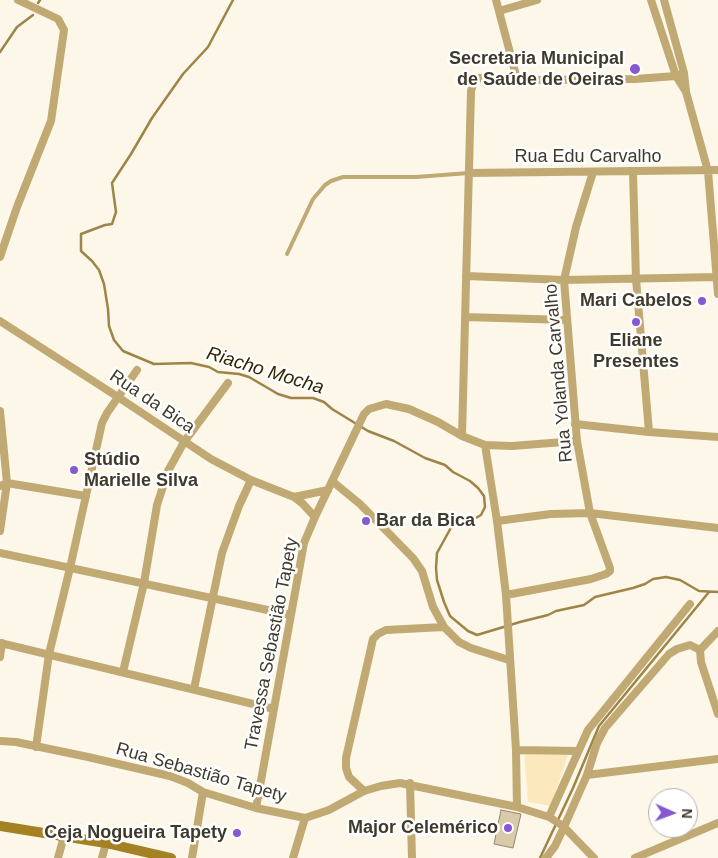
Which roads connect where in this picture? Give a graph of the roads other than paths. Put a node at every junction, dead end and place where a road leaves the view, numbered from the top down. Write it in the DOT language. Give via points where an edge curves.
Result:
graph roads {
  1 [pos="18,0"];
  2 [pos="496,0"];
  3 [pos="537,0"];
  4 [pos="651,0"];
  5 [pos="664,0"];
  6 [pos="499,11"];
  7 [pos="680,74"];
  8 [pos="517,79"];
  9 [pos="718,170"];
  10 [pos="708,171"];
  11 [pos="593,172"];
  12 [pos="633,172"];
  13 [pos="469,173"];
  14 [pos="287,254"];
  15 [pos="0,257"];
  16 [pos="466,276"];
  17 [pos="716,277"];
  18 [pos="636,279"];
  19 [pos="564,280"];
  20 [pos="718,294"];
  21 [pos="465,317"];
  22 [pos="566,320"];
  23 [pos="0,321"];
  24 [pos="137,370"];
  25 [pos="228,383"];
  26 [pos="118,397"];
  27 [pos="0,411"];
  28 [pos="575,424"];
  29 [pos="649,432"];
  30 [pos="462,436"];
  31 [pos="718,437"];
  32 [pos="577,441"];
  33 [pos="184,442"];
  34 [pos="485,445"];
  35 [pos="251,480"];
  36 [pos="332,480"];
  37 [pos="4,484"];
  38 [pos="328,490"];
  39 [pos="86,496"];
  40 [pos="294,497"];
  41 [pos="590,513"];
  42 [pos="315,517"];
  43 [pos="497,521"];
  44 [pos="718,528"];
  45 [pos="0,531"];
  46 [pos="0,553"];
  47 [pos="70,568"];
  48 [pos="144,583"];
  49 [pos="506,595"];
  50 [pos="212,599"];
  51 [pos="690,604"];
  52 [pos="291,615"];
  53 [pos="444,628"];
  54 [pos="718,631"];
  55 [pos="1,643"];
  56 [pos="700,650"];
  57 [pos="49,654"];
  58 [pos="0,657"];
  59 [pos="509,660"];
  60 [pos="123,672"];
  61 [pos="194,689"];
  62 [pos="274,708"];
  63 [pos="718,714"];
  64 [pos="0,741"];
  65 [pos="36,747"];
  66 [pos="516,750"];
  67 [pos="578,751"];
  68 [pos="718,759"];
  69 [pos="586,775"];
  70 [pos="410,784"];
  71 [pos="364,791"];
  72 [pos="203,792"];
  73 [pos="517,807"];
  74 [pos="256,808"];
  75 [pos="305,818"];
  76 [pos="551,818"];
  77 [pos="718,823"];
  78 [pos="0,826"];
  79 [pos="564,827"];
  80 [pos="64,836"];
  81 [pos="106,843"];
  82 [pos="133,854"];
  83 [pos="58,858"];
  84 [pos="102,858"];
  85 [pos="171,858"];
  86 [pos="192,858"];
  87 [pos="293,858"];
  88 [pos="412,858"];
  89 [pos="546,858"];
  90 [pos="594,858"];
  91 [pos="634,858"];
  1 -- 15 [label="street" via="58,20 64,30 51,121"];
  2 -- 6 [label="street"];
  3 -- 6 [label="street"];
  4 -- 7 [label="street"];
  5 -- 7 [label="street"];
  6 -- 8 [label="street"];
  7 -- 8 [label="street" via="635,79"];
  7 -- 10 [label="street"];
  8 -- 13 [label="street" via="478,78 474,81"];
  9 -- 10 [label="street, Rua Edu Carvalho"];
  10 -- 12 [label="street, Rua Edu Carvalho"];
  10 -- 17 [label="street"];
  11 -- 12 [label="street, Rua Edu Carvalho"];
  11 -- 13 [label="street, Rua Edu Carvalho"];
  11 -- 19 [label="street, Rua Yolanda Carvalho"];
  12 -- 18 [label="street"];
  13 -- 14 [label="lane" via="343,177 331,181 313,199"];
  13 -- 16 [label="street"];
  16 -- 19 [label="street"];
  16 -- 21 [label="street"];
  17 -- 18 [label="street"];
  17 -- 20 [label="street"];
  18 -- 19 [label="street"];
  18 -- 29 [label="street"];
  19 -- 22 [label="street, Rua Yolanda Carvalho"];
  21 -- 22 [label="street"];
  21 -- 30 [label="street"];
  22 -- 28 [label="street, Rua Yolanda Carvalho"];
  23 -- 26 [label="street, Rua da Bica"];
  24 -- 26 [label="street"];
  25 -- 33 [label="street"];
  26 -- 33 [label="street, Rua da Bica"];
  26 -- 39 [label="street" via="102,423"];
  27 -- 37 [label="street"];
  28 -- 29 [label="street"];
  28 -- 32 [label="street, Rua Yolanda Carvalho"];
  29 -- 31 [label="street"];
  30 -- 34 [label="street"];
  30 -- 36 [label="street, Travessa Sebastião Tapety" via="409,408 386,404 369,409"];
  32 -- 34 [label="street"];
  32 -- 41 [label="street, Rua Yolanda Carvalho"];
  33 -- 35 [label="street, Rua da Bica"];
  33 -- 48 [label="street" via="168,471 157,505"];
  34 -- 43 [label="street"];
  35 -- 40 [label="street, Rua da Bica"];
  35 -- 50 [label="street" via="230,528"];
  36 -- 38 [label="street, Travessa Sebastião Tapety"];
  36 -- 53 [label="street" via="413,558 422,571 433,607"];
  37 -- 39 [label="street"];
  37 -- 45 [label="street"];
  38 -- 40 [label="street"];
  38 -- 42 [label="street, Travessa Sebastião Tapety"];
  39 -- 47 [label="street"];
  40 -- 42 [label="street, Rua da Bica"];
  41 -- 43 [label="street"];
  41 -- 44 [label="street"];
  41 -- 49 [label="street, Rua Yolanda Carvalho" via="610,571 582,581"];
  42 -- 52 [label="street, Travessa Sebastião Tapety" via="304,543"];
  43 -- 49 [label="street"];
  46 -- 47 [label="street"];
  47 -- 48 [label="street"];
  47 -- 57 [label="street"];
  48 -- 50 [label="street"];
  48 -- 60 [label="street"];
  49 -- 59 [label="street"];
  50 -- 52 [label="street"];
  50 -- 61 [label="street"];
  51 -- 67 [label="street" via="598,716"];
  52 -- 62 [label="street, Travessa Sebastião Tapety"];
  53 -- 59 [label="street" via="472,648"];
  53 -- 71 [label="street" via="386,630 372,639 346,758 349,777"];
  54 -- 56 [label="street"];
  55 -- 57 [label="street"];
  55 -- 58 [label="street"];
  56 -- 63 [label="street"];
  56 -- 69 [label="street" via="690,645 669,654 605,728"];
  57 -- 60 [label="street"];
  57 -- 65 [label="street"];
  59 -- 66 [label="street"];
  60 -- 61 [label="street"];
  61 -- 62 [label="street"];
  62 -- 74 [label="street, Travessa Sebastião Tapety"];
  64 -- 65 [label="street, Rua Sebastião Tapety"];
  65 -- 72 [label="street, Rua Sebastião Tapety" via="170,776"];
  66 -- 67 [label="street"];
  66 -- 73 [label="street"];
  67 -- 76 [label="street"];
  68 -- 69 [label="street"];
  69 -- 79 [label="street"];
  70 -- 71 [label="street" via="391,783"];
  70 -- 73 [label="street"];
  70 -- 88 [label="street"];
  71 -- 75 [label="street" via="330,810"];
  72 -- 74 [label="street, Rua Sebastião Tapety"];
  72 -- 86 [label="street"];
  73 -- 76 [label="street"];
  74 -- 75 [label="street, Rua Sebastião Tapety"];
  75 -- 87 [label="street"];
  76 -- 79 [label="street"];
  77 -- 91 [label="street"];
  78 -- 80 [label="main road"];
  79 -- 89 [label="street"];
  79 -- 90 [label="street"];
  80 -- 81 [label="main road"];
  80 -- 83 [label="street"];
  81 -- 82 [label="main road"];
  81 -- 84 [label="street"];
  82 -- 85 [label="main road"];
}
